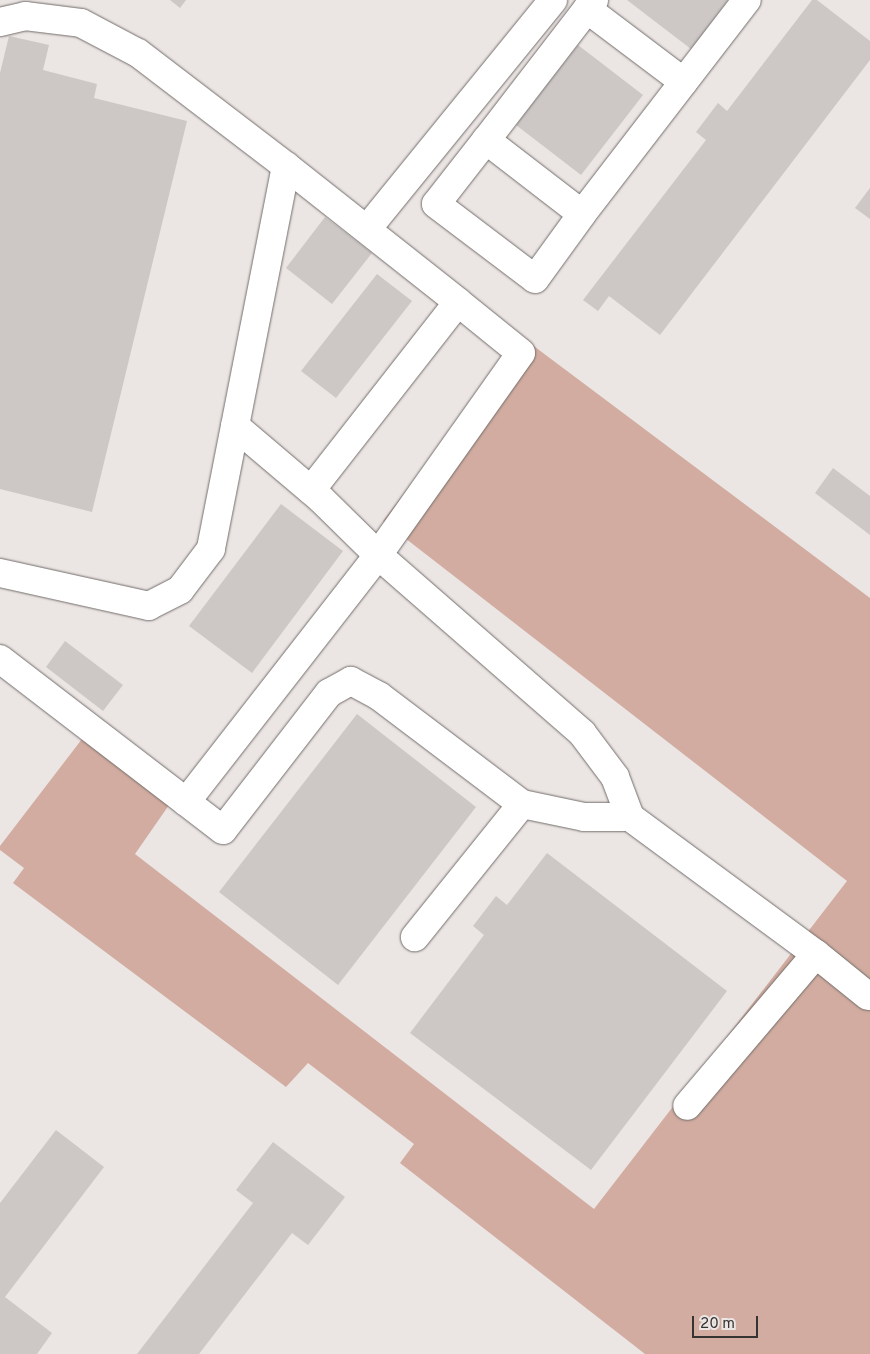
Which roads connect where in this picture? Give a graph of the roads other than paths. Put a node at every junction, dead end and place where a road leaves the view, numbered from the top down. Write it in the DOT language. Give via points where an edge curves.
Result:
graph roads {
  1 [pos="553,0"];
  2 [pos="747,0"];
  3 [pos="590,4"];
  4 [pos="0,22"];
  5 [pos="684,82"];
  6 [pos="486,140"];
  7 [pos="286,166"];
  8 [pos="582,214"];
  9 [pos="367,229"];
  10 [pos="458,302"];
  11 [pos="235,426"];
  12 [pos="311,490"];
  13 [pos="378,555"];
  14 [pos="0,573"];
  15 [pos="0,659"];
  16 [pos="186,802"];
  17 [pos="522,804"];
  18 [pos="630,817"];
  19 [pos="415,937"];
  20 [pos="816,954"];
  21 [pos="868,996"];
  22 [pos="687,1106"];
  1 -- 9 [label="lane"];
  2 -- 5 [label="lane"];
  3 -- 5 [label="lane"];
  3 -- 6 [label="lane"];
  4 -- 7 [label="lane" via="25,16 81,23 138,53"];
  5 -- 8 [label="lane"];
  6 -- 8 [label="lane"];
  6 -- 8 [label="lane" via="436,204 535,279"];
  7 -- 9 [label="lane"];
  7 -- 11 [label="lane"];
  9 -- 10 [label="lane"];
  10 -- 12 [label="lane"];
  10 -- 13 [label="lane" via="521,353"];
  11 -- 12 [label="lane"];
  11 -- 14 [label="lane" via="211,549 180,590 149,606"];
  12 -- 13 [label="lane"];
  13 -- 16 [label="lane"];
  13 -- 18 [label="lane" via="582,733 616,777"];
  15 -- 16 [label="lane"];
  16 -- 17 [label="lane" via="223,830 329,693 350,682 380,696"];
  17 -- 18 [label="lane" via="584,817"];
  17 -- 19 [label="lane"];
  18 -- 20 [label="lane"];
  20 -- 21 [label="lane"];
  20 -- 22 [label="lane"];
}
